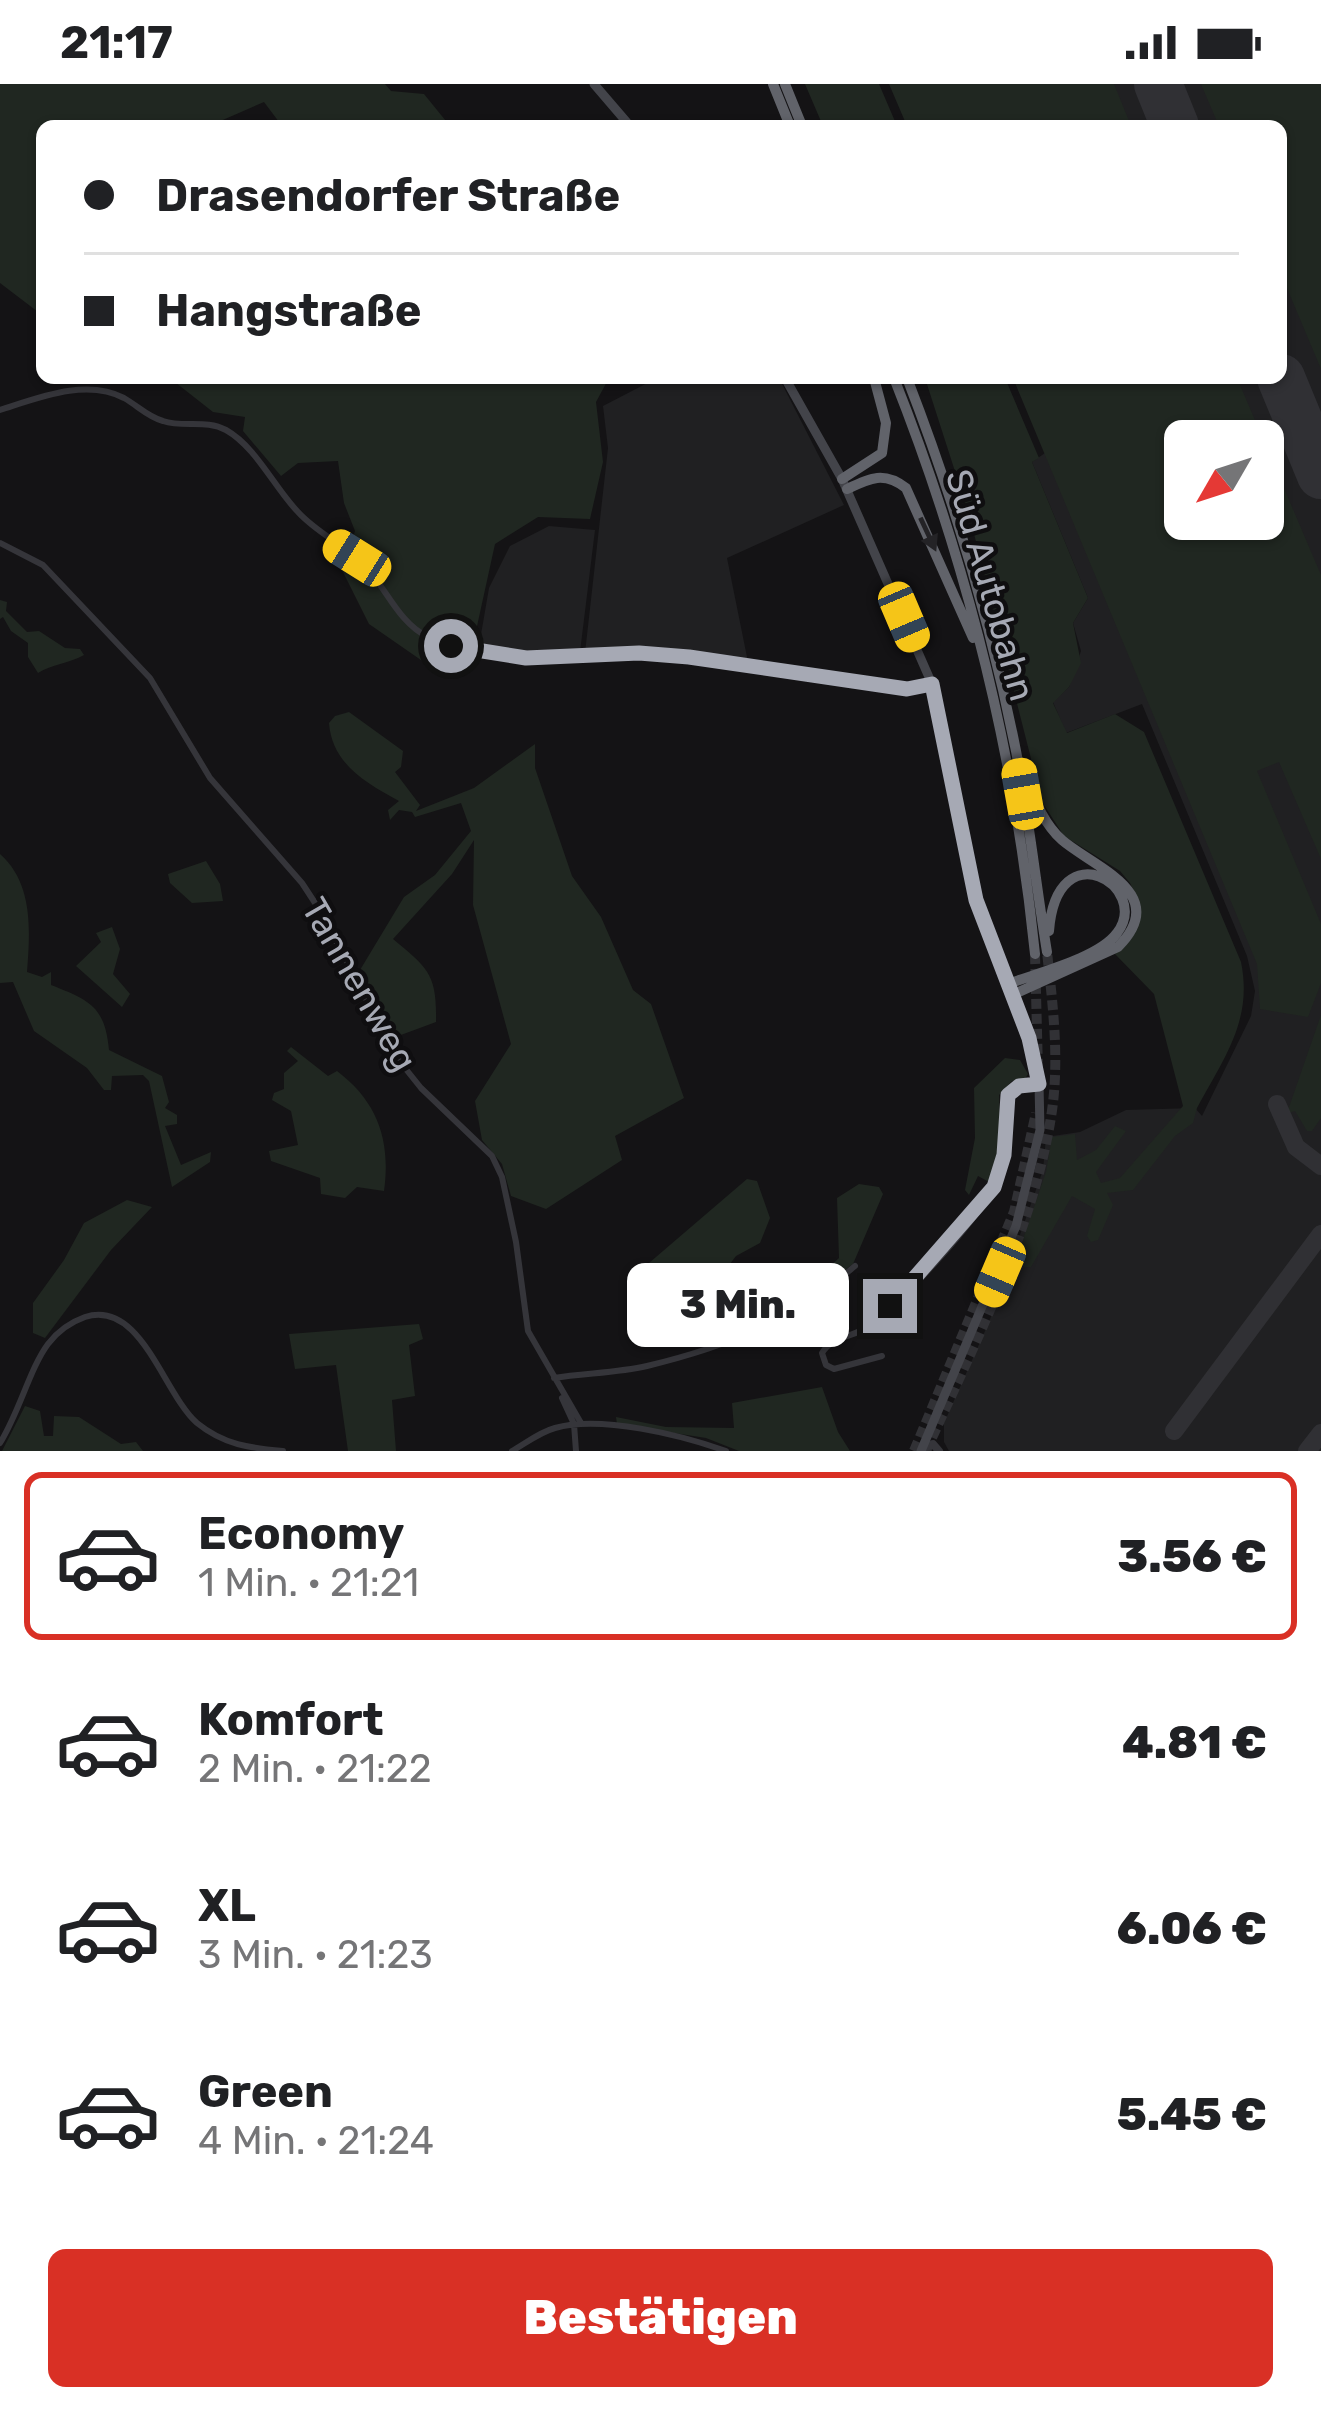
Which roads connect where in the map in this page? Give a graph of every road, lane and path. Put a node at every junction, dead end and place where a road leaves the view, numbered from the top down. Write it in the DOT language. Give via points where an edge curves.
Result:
graph roads {
  1 [pos="594,84"];
  2 [pos="773,84"];
  3 [pos="785,84"];
  4 [pos="625,120"];
  5 [pos="788,120"];
  6 [pos="800,120"];
  7 [pos="788,384"];
  8 [pos="876,384"];
  9 [pos="897,384"];
  10 [pos="909,384"];
  11 [pos="0,410"];
  12 [pos="844,484"];
  13 [pos="0,544"];
  14 [pos="984,658"];
  15 [pos="932,684"];
  16 [pos="1016,753"];
  17 [pos="1041,953"];
  18 [pos="1010,989"];
  19 [pos="1039,1084"];
  20 [pos="855,1266"];
  21 [pos="882,1356"];
  22 [pos="554,1378"];
  23 [pos="578,1424"];
  24 [pos="0,1443"];
  25 [pos="920,1450"];
  26 [pos="283,1451"];
  27 [pos="512,1451"];
  28 [pos="576,1451"];
  29 [pos="726,1451"];
  30 [pos="939,1451"];
  1 -- 4 [label="main road"];
  2 -- 5 [label="highway"];
  3 -- 6 [label="highway"];
  7 -- 12 [label="main road"];
  8 -- 12 [label="highway" via="886,423 882,454"];
  9 -- 14 [label="highway, Süd Autobahn"];
  10 -- 16 [label="highway, Süd Autobahn" via="974,578"];
  11 -- 15 [label="street" via="106,391 170,424 228,431 308,522 378,580 399,614 423,636 451,646 526,658 639,653 907,689"];
  12 -- 14 [label="highway, one-way" via="880,476 906,488"];
  12 -- 15 [label="main road"];
  13 -- 22 [label="street, Tannenweg" via="43,565 150,678 220,790 320,909 398,1058 492,1156 516,1242 528,1331"];
  14 -- 17 [label="highway, Süd Autobahn"];
  15 -- 18 [label="main road" via="970,878"];
  16 -- 17 [label="highway, Süd Autobahn"];
  16 -- 18 [label="highway" via="1048,824 1117,876 1134,914 1118,947"];
  17 -- 18 [label="highway" via="1063,883 1084,874 1110,881 1125,910 1117,934"];
  18 -- 19 [label="main road"];
  19 -- 21 [label="street" via="1008,1095 998,1176 968,1221 866,1329 829,1342 822,1353 834,1369"];
  19 -- 25 [label="main road" via="1040,1130 1016,1226"];
  20 -- 22 [label="street" via="744,1338 643,1367"];
  22 -- 23 [label="street, Tannenweg"];
  23 -- 27 [label="street" via="549,1429"];
  23 -- 28 [label="street, Tannenweg"];
  23 -- 29 [label="street"];
  24 -- 26 [label="street" via="46,1346 99,1314 129,1326 174,1397 207,1430 244,1448"];
  25 -- 30 [label="street" via="933,1444"];
}
